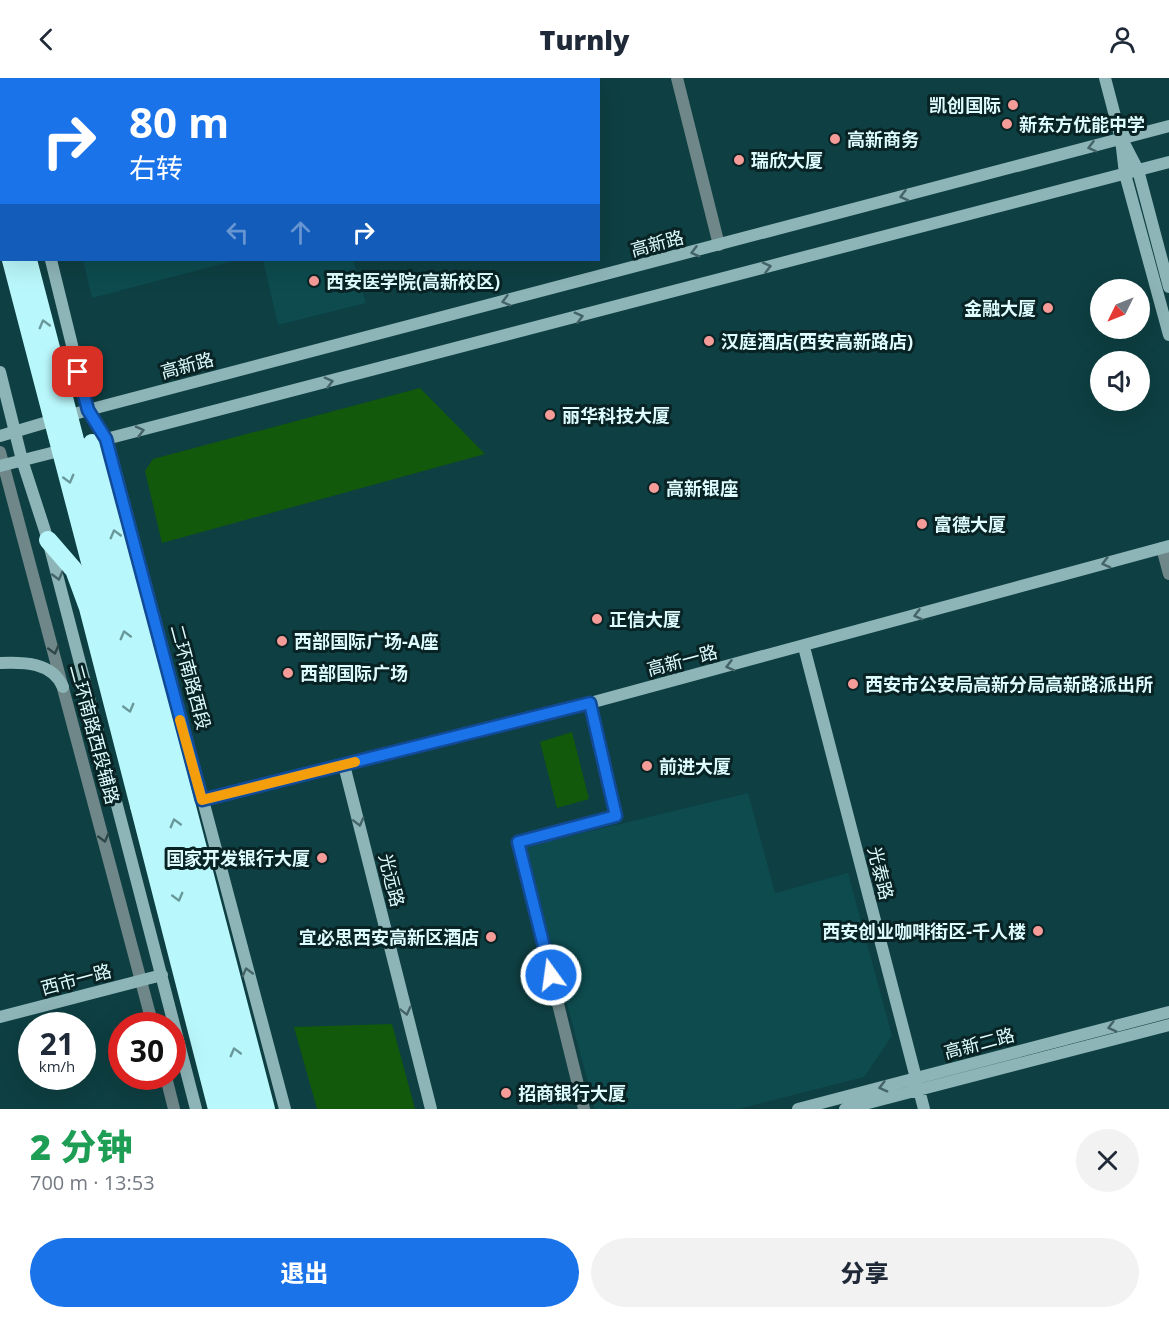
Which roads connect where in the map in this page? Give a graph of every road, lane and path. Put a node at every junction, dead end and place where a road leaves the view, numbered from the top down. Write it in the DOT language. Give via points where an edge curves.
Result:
graph roads {
  1 [pos="677,78"];
  2 [pos="1105,78"];
  3 [pos="1169,126"];
  4 [pos="1121,139"];
  5 [pos="1169,162"];
  6 [pos="1138,170"];
  7 [pos="1125,174"];
  8 [pos="719,245"];
  9 [pos="11,261"];
  10 [pos="28,261"];
  11 [pos="51,261"];
  12 [pos="1169,287"];
  13 [pos="1169,335"];
  14 [pos="0,372"];
  15 [pos="88,410"];
  16 [pos="15,432"];
  17 [pos="0,436"];
  18 [pos="99,441"];
  19 [pos="0,452"];
  20 [pos="22,460"];
  21 [pos="2,466"];
  22 [pos="48,540"];
  23 [pos="1166,547"];
  24 [pos="1169,574"];
  25 [pos="804,647"];
  26 [pos="0,663"];
  27 [pos="63,687"];
  28 [pos="590,703"];
  29 [pos="344,765"];
  30 [pos="202,800"];
  31 [pos="162,975"];
  32 [pos="141,980"];
  33 [pos="149,1012"];
  34 [pos="1169,1012"];
  35 [pos="0,1017"];
  36 [pos="1169,1024"];
  37 [pos="917,1084"];
  38 [pos="169,1090"];
  39 [pos="174,1109"];
  40 [pos="196,1109"];
  41 [pos="217,1109"];
  42 [pos="233,1109"];
  43 [pos="250,1109"];
  44 [pos="266,1109"];
  45 [pos="285,1109"];
  46 [pos="431,1109"];
  47 [pos="584,1109"];
  48 [pos="798,1109"];
  49 [pos="845,1109"];
  50 [pos="924,1109"];
  1 -- 8 [label="street"];
  2 -- 4 [label="main road"];
  3 -- 4 [label="main road, 高新路"];
  4 -- 6 [label="main road"];
  4 -- 7 [label="main road"];
  4 -- 8 [label="main road, 高新路, one-way"];
  5 -- 6 [label="main road"];
  6 -- 7 [label="main road"];
  6 -- 12 [label="main road"];
  7 -- 13 [label="main road"];
  18 -- 7 [label="main road, one-way"];
  8 -- 15 [label="main road, 高新路, one-way"];
  9 -- 42 [label="highway, one-way, bridge"];
  43 -- 10 [label="highway, one-way, bridge"];
  11 -- 15 [label="main road, 二环南路西段"];
  14 -- 16 [label="main road"];
  15 -- 16 [label="main road, 高新路"];
  15 -- 18 [label="main road, 二环南路西段"];
  16 -- 17 [label="main road, 高新路"];
  16 -- 20 [label="main road"];
  18 -- 20 [label="main road"];
  18 -- 30 [label="main road, 二环南路西段"];
  44 -- 18 [label="highway, one-way" via="194,834"];
  19 -- 21 [label="street, 二环南路西段辅路"];
  20 -- 21 [label="main road"];
  20 -- 22 [label="main road"];
  21 -- 27 [label="street, 二环南路西段辅路, one-way"];
  22 -- 31 [label="main road, one-way"];
  22 -- 41 [label="highway, bridge" via="74,570 88,608"];
  23 -- 24 [label="street"];
  23 -- 25 [label="main road, 高新一路, one-way"];
  25 -- 28 [label="main road, 高新一路, one-way"];
  25 -- 37 [label="main road, 光泰路"];
  26 -- 27 [label="main road" via="44,666 59,678"];
  27 -- 32 [label="street, 二环南路西段辅路, one-way"];
  28 -- 29 [label="main road, 高新一路"];
  28 -- 47 [label="street" via="616,816 518,842"];
  29 -- 30 [label="main road, 高新一路"];
  29 -- 46 [label="main road, 光远路, one-way"];
  45 -- 30 [label="main road, 二环南路西段, one-way"];
  31 -- 32 [label="main road, 西市一路"];
  31 -- 40 [label="main road"];
  32 -- 33 [label="street, 二环南路西段辅路"];
  32 -- 35 [label="main road, 西市一路"];
  34 -- 37 [label="main road, 高新二路, one-way"];
  36 -- 37 [label="main road, 高新二路"];
  37 -- 48 [label="main road, 高新二路, one-way"];
  37 -- 49 [label="main road, 高新二路"];
  37 -- 50 [label="main road, 光泰路"];
  38 -- 39 [label="street"];
}
